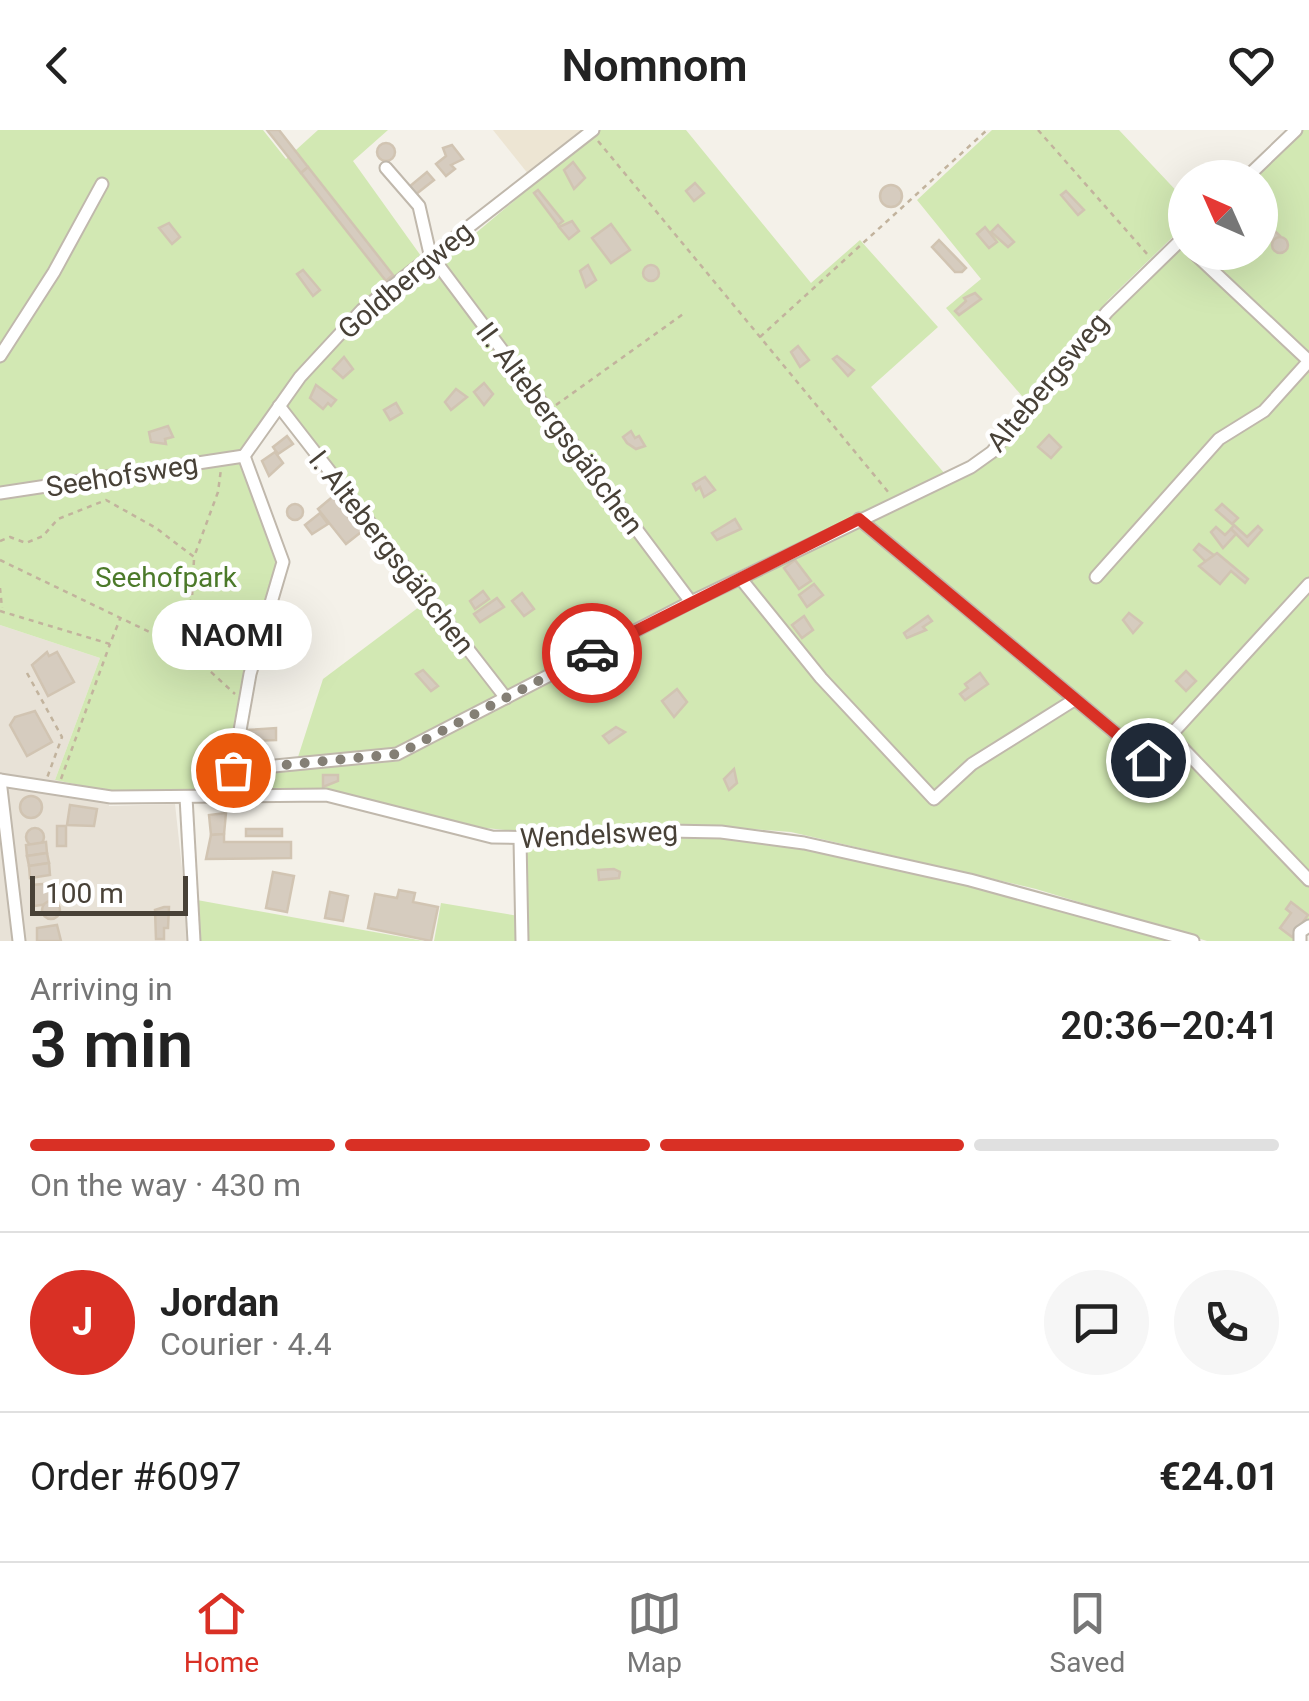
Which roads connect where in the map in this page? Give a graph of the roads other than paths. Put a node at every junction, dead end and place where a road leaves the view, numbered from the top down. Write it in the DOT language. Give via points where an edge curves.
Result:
graph roads {
  1 [pos="1296,130"];
  2 [pos="592,131"];
  3 [pos="1265,160"];
  4 [pos="386,168"];
  5 [pos="102,184"];
  6 [pos="1168,253"];
  7 [pos="430,254"];
  8 [pos="1212,270"];
  9 [pos="0,356"];
  10 [pos="279,406"];
  11 [pos="244,456"];
  12 [pos="0,493"];
  13 [pos="859,519"];
  14 [pos="1096,577"];
  15 [pos="741,579"];
  16 [pos="1309,584"];
  17 [pos="691,602"];
  18 [pos="506,698"];
  19 [pos="1074,700"];
  20 [pos="1172,737"];
  21 [pos="233,770"];
  22 [pos="0,780"];
  23 [pos="212,793"];
  24 [pos="186,797"];
  25 [pos="520,839"];
  26 [pos="4,857"];
  27 [pos="1309,880"];
  28 [pos="1309,926"];
  29 [pos="19,941"];
  30 [pos="194,941"];
  31 [pos="522,941"];
  32 [pos="1193,941"];
  33 [pos="1300,941"];
  1 -- 3 [label="street"];
  2 -- 7 [label="street, Goldbergweg"];
  4 -- 7 [label="street" via="423,215"];
  5 -- 9 [label="street"];
  6 -- 13 [label="street, Altebergsweg" via="1107,312 992,452"];
  7 -- 10 [label="street, Goldbergweg" via="335,337"];
  7 -- 17 [label="street, II. Altebergsgäßchen"];
  8 -- 14 [label="street" via="1309,361 1264,411 1219,439"];
  10 -- 11 [label="street, Goldbergweg"];
  10 -- 18 [label="street, I. Altebergsgäßchen"];
  11 -- 12 [label="street, Seehofsweg"];
  11 -- 21 [label="street" via="283,562 250,674"];
  13 -- 15 [label="street, Altebergsweg"];
  13 -- 19 [label="street"];
  15 -- 17 [label="street, Altebergsweg"];
  15 -- 19 [label="street" via="821,678 934,799 972,764"];
  16 -- 20 [label="street"];
  17 -- 18 [label="street, Altebergsweg"];
  18 -- 21 [label="street, Altebergsweg" via="398,754"];
  19 -- 20 [label="street" via="1142,759 1153,759"];
  20 -- 27 [label="street"];
  21 -- 23 [label="street"];
  22 -- 24 [label="street, Wendelsweg" via="111,797"];
  22 -- 26 [label="street"];
  23 -- 24 [label="street, Wendelsweg"];
  23 -- 25 [label="street, Wendelsweg" via="326,795 474,835"];
  24 -- 30 [label="street"];
  25 -- 31 [label="street"];
  25 -- 32 [label="street, Wendelsweg" via="687,830 804,843"];
  26 -- 29 [label="street"];
  28 -- 33 [label="street"];
}
